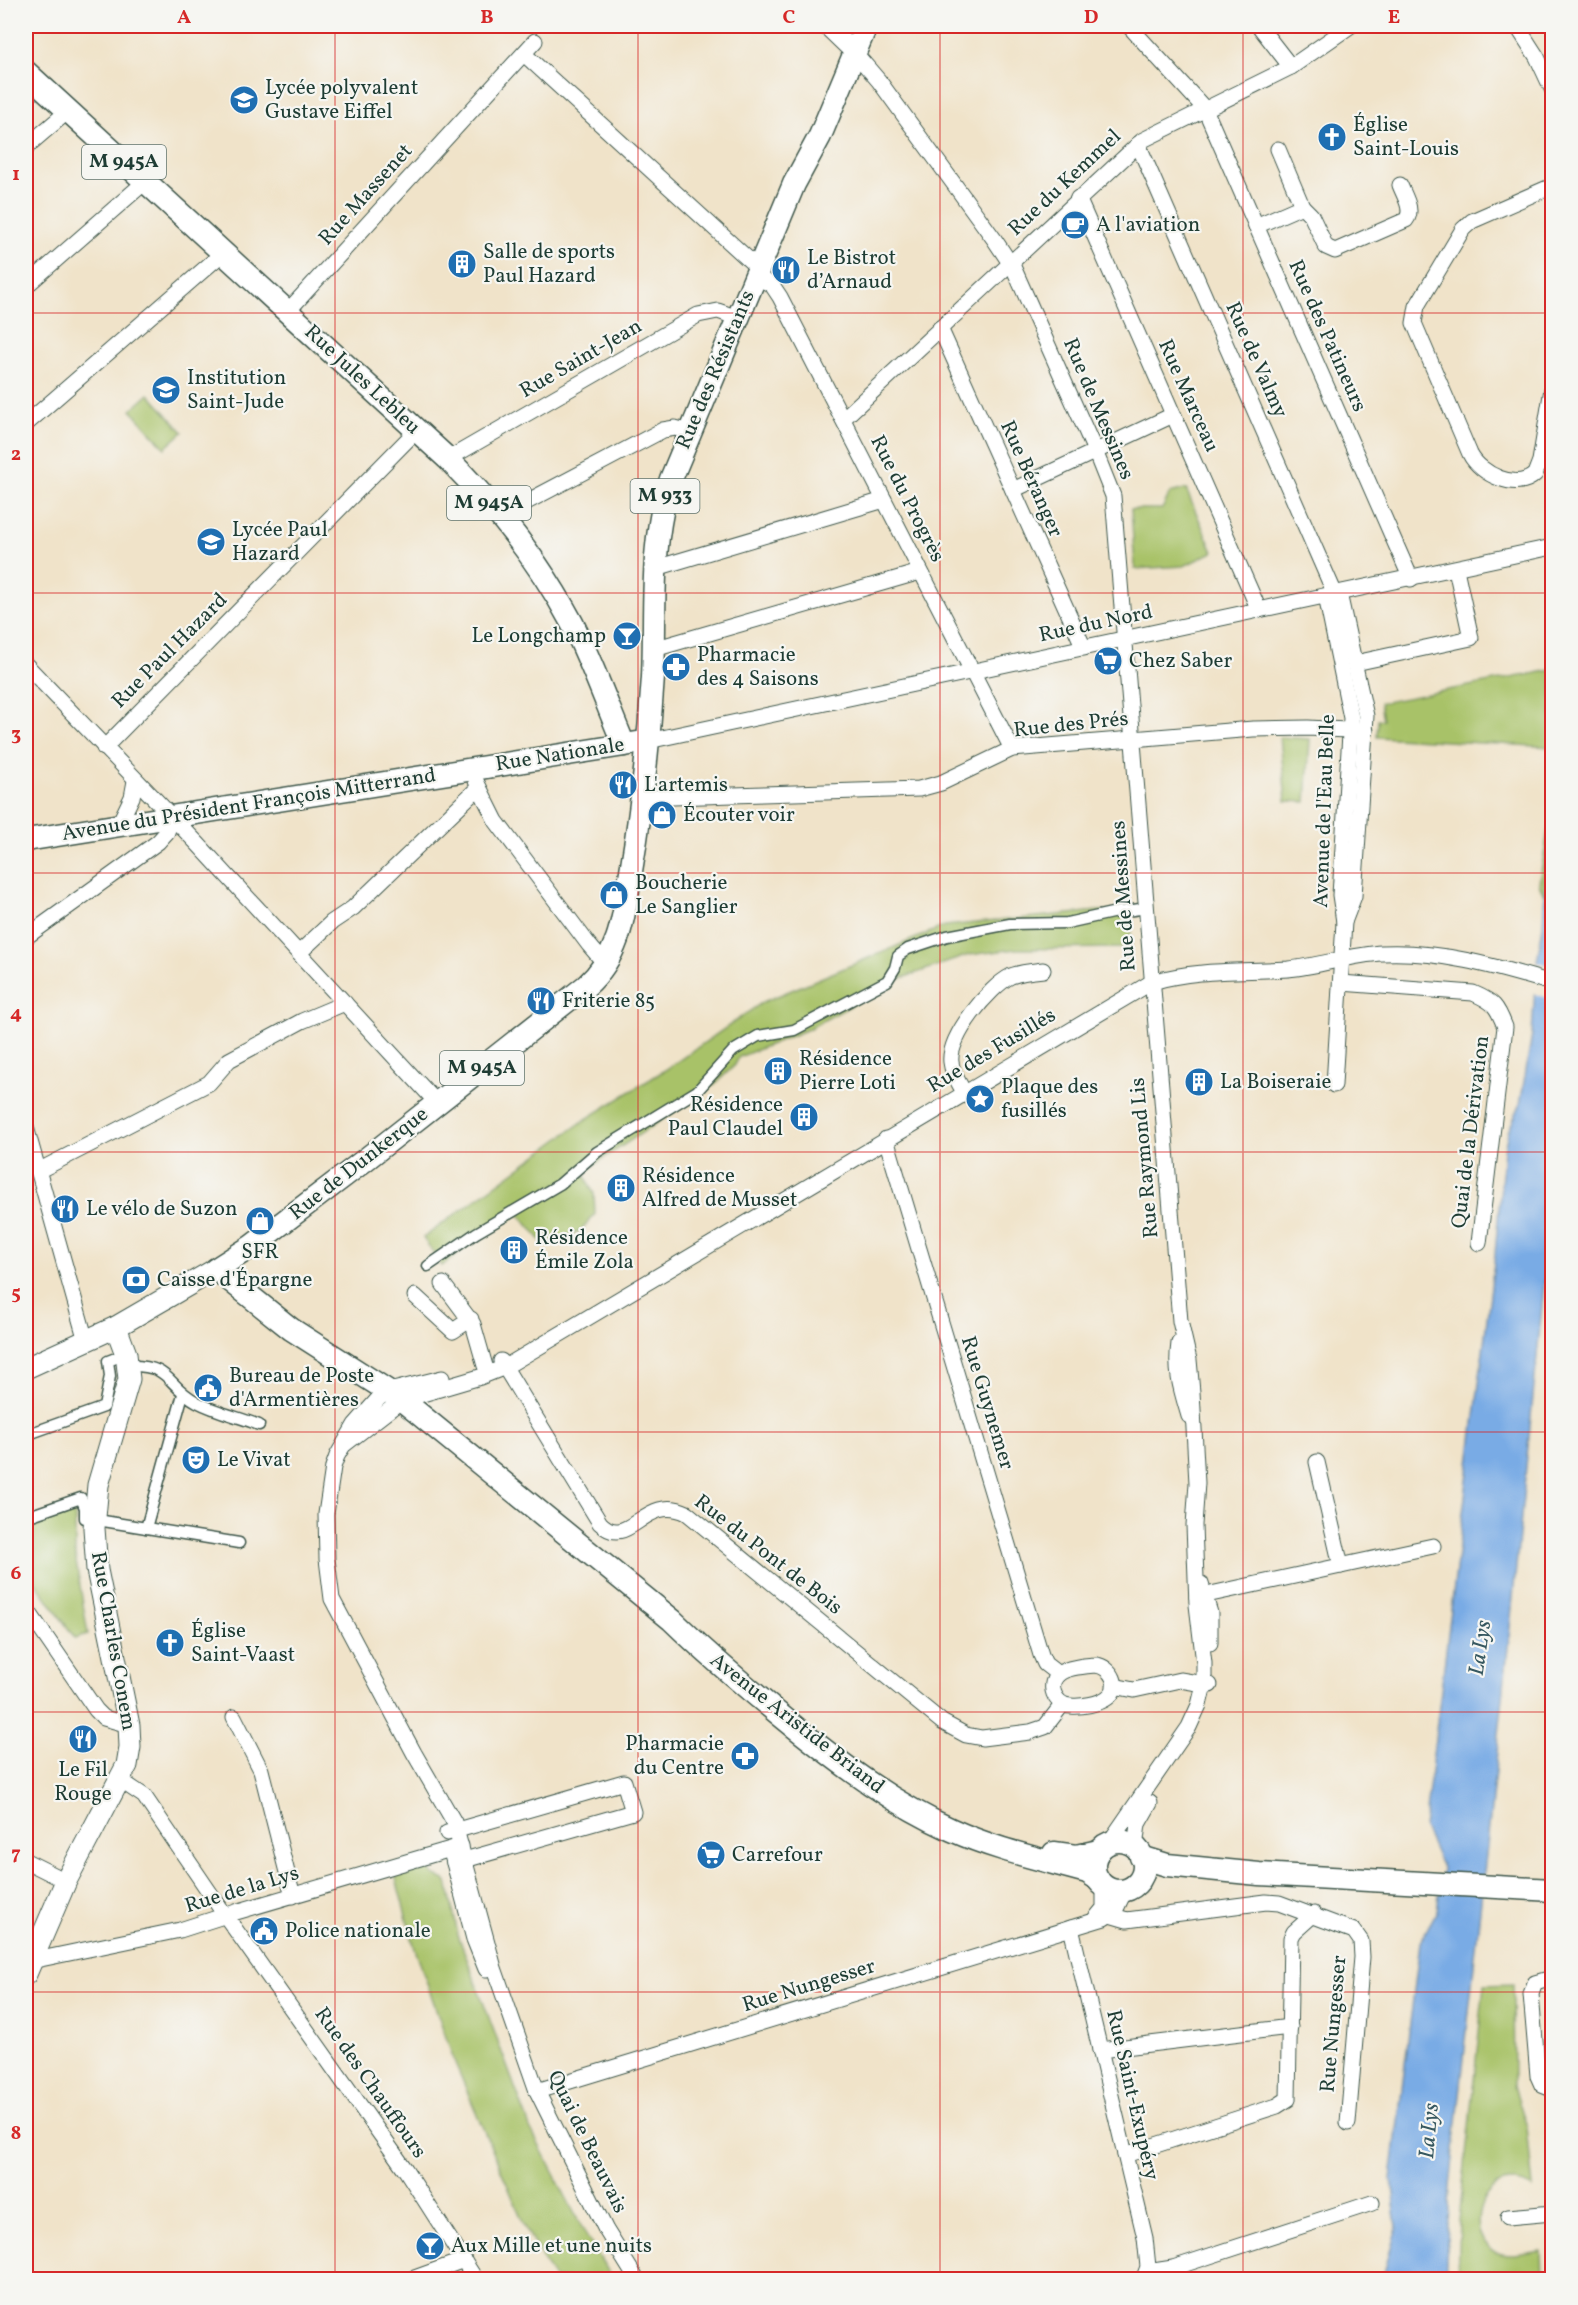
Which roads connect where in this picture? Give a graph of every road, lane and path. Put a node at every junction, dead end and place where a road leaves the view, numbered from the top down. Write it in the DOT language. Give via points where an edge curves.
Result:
graph roads {
  1 [pos="827,26"];
  2 [pos="866,26"];
  3 [pos="1129,26"];
  4 [pos="1259,26"];
  5 [pos="1350,26"];
  6 [pos="1517,26"];
  7 [pos="535,41"];
  8 [pos="853,41"];
  9 [pos="524,54"];
  10 [pos="1291,67"];
  11 [pos="26,72"];
  12 [pos="1552,89"];
  13 [pos="1205,110"];
  14 [pos="68,111"];
  15 [pos="1138,144"];
  16 [pos="26,147"];
  17 [pos="1278,149"];
  18 [pos="146,182"];
  19 [pos="1400,185"];
  20 [pos="1552,186"];
  21 [pos="1078,198"];
  22 [pos="1302,206"];
  23 [pos="1256,226"];
  24 [pos="224,252"];
  25 [pos="1010,262"];
  26 [pos="757,272"];
  27 [pos="26,286"];
  28 [pos="288,311"];
  29 [pos="738,318"];
  30 [pos="940,328"];
  31 [pos="1552,389"];
  32 [pos="1173,415"];
  33 [pos="843,419"];
  34 [pos="26,424"];
  35 [pos="417,430"];
  36 [pos="690,432"];
  37 [pos="1095,451"];
  38 [pos="448,459"];
  39 [pos="1013,490"];
  40 [pos="884,500"];
  41 [pos="500,516"];
  42 [pos="1552,548"];
  43 [pos="656,568"];
  44 [pos="1456,569"];
  45 [pos="920,572"];
  46 [pos="1411,579"];
  47 [pos="1334,594"];
  48 [pos="1259,610"];
  49 [pos="1125,640"];
  50 [pos="1084,648"];
  51 [pos="654,650"];
  52 [pos="1355,663"];
  53 [pos="26,665"];
  54 [pos="971,673"];
  55 [pos="1359,731"];
  56 [pos="1134,739"];
  57 [pos="648,741"];
  58 [pos="624,745"];
  59 [pos="104,748"];
  60 [pos="1012,749"];
  61 [pos="475,779"];
  62 [pos="135,781"];
  63 [pos="643,798"];
  64 [pos="172,817"];
  65 [pos="118,826"];
  66 [pos="26,840"];
  67 [pos="1147,908"];
  68 [pos="26,937"];
  69 [pos="299,953"];
  70 [pos="1342,959"];
  71 [pos="606,964"];
  72 [pos="1043,970"];
  73 [pos="1152,982"];
  74 [pos="1341,983"];
  75 [pos="1552,983"];
  76 [pos="345,1003"];
  77 [pos="1334,1085"];
  78 [pos="964,1092"];
  79 [pos="437,1103"];
  80 [pos="26,1126"];
  81 [pos="886,1139"];
  82 [pos="38,1171"];
  83 [pos="1479,1243"];
  84 [pos="428,1266"];
  85 [pos="216,1269"];
  86 [pos="443,1284"];
  87 [pos="415,1296"];
  88 [pos="471,1319"];
  89 [pos="116,1327"];
  90 [pos="86,1341"];
  91 [pos="128,1360"];
  92 [pos="503,1364"];
  93 [pos="26,1368"];
  94 [pos="486,1370"];
  95 [pos="183,1394"];
  96 [pos="395,1395"];
  97 [pos="259,1425"];
  98 [pos="26,1435"];
  99 [pos="1317,1462"];
  100 [pos="26,1517"];
  101 [pos="94,1519"];
  102 [pos="146,1528"];
  103 [pos="239,1543"];
  104 [pos="1433,1546"];
  105 [pos="1341,1566"];
  106 [pos="1201,1596"];
  107 [pos="26,1608"];
  108 [pos="672,1620"];
  109 [pos="1058,1674"];
  110 [pos="1207,1685"];
  111 [pos="1114,1686"];
  112 [pos="1062,1705"];
  113 [pos="234,1717"];
  114 [pos="129,1725"];
  115 [pos="120,1780"];
  116 [pos="452,1832"];
  117 [pos="1104,1847"];
  118 [pos="1138,1852"];
  119 [pos="458,1855"];
  120 [pos="26,1861"];
  121 [pos="1259,1874"];
  122 [pos="66,1881"];
  123 [pos="1116,1884"];
  124 [pos="1552,1890"];
  125 [pos="293,1896"];
  126 [pos="1314,1914"];
  127 [pos="225,1915"];
  128 [pos="1101,1916"];
  129 [pos="1071,1928"];
  130 [pos="28,1968"];
  131 [pos="1552,1978"];
  132 [pos="1290,2027"];
  133 [pos="1100,2050"];
  134 [pos="1552,2089"];
  135 [pos="537,2091"];
  136 [pos="1348,2123"];
  137 [pos="1125,2155"];
  138 [pos="1372,2203"];
  139 [pos="1552,2213"];
  140 [pos="1508,2217"];
  141 [pos="464,2260"];
  142 [pos="432,2276"];
  143 [pos="1145,2276"];
  144 [pos="409,2280"];
  145 [pos="476,2280"];
  146 [pos="637,2280"];
  1 -- 8 [label="street"];
  2 -- 8 [label="main road, Rue des Résistants / M 933"];
  3 -- 13 [label="street, Rue des Patineurs"];
  4 -- 10 [label="street"];
  5 -- 10 [label="street, Rue du Kemmel"];
  6 -- 12 [label="street" via="1538,57"];
  7 -- 9 [label="street, Rue Massenet"];
  8 -- 25 [label="street, Rue de Messines"];
  8 -- 26 [label="main road, Rue des Résistants / M 933" via="820,136 794,184"];
  9 -- 26 [label="street"];
  9 -- 28 [label="street, Rue Massenet"];
  10 -- 13 [label="street, Rue du Kemmel"];
  11 -- 14 [label="main road, Rue Jules Lebleu / M 945A"];
  13 -- 15 [label="street, Rue du Kemmel"];
  13 -- 23 [label="street, Rue des Patineurs"];
  14 -- 16 [label="street"];
  14 -- 18 [label="main road, Rue Jules Lebleu / M 945A"];
  15 -- 21 [label="street, Rue du Kemmel"];
  15 -- 47 [label="street, Rue de Valmy"];
  17 -- 22 [label="street"];
  18 -- 24 [label="main road, Rue Jules Lebleu / M 945A"];
  18 -- 27 [label="street"];
  19 -- 22 [label="street" via="1409,208 1406,220 1335,251 1326,247 1311,215"];
  20 -- 31 [label="street" via="1463,229 1417,306 1414,323 1473,461 1489,475 1523,480 1535,474"];
  21 -- 25 [label="street, Rue du Kemmel"];
  21 -- 32 [label="street, Rue Marceau"];
  22 -- 23 [label="street"];
  23 -- 46 [label="street, Rue des Patineurs"];
  24 -- 28 [label="main road, Rue Jules Lebleu / M 945A"];
  24 -- 34 [label="street"];
  25 -- 30 [label="street, Rue du Kemmel"];
  25 -- 37 [label="street, Rue de Messines"];
  26 -- 29 [label="main road, Rue des Résistants / M 933"];
  26 -- 33 [label="street, Rue du Progrès" via="778,292"];
  28 -- 35 [label="main road, Rue Jules Lebleu / M 945A"];
  29 -- 36 [label="main road, Rue des Résistants / M 933"];
  29 -- 38 [label="street, Rue Saint-Jean" via="718,311 698,315"];
  30 -- 33 [label="street, Rue du Kemmel"];
  30 -- 39 [label="street, Rue Béranger"];
  32 -- 37 [label="street"];
  32 -- 48 [label="street, Rue Marceau"];
  33 -- 40 [label="street, Rue du Progrès"];
  35 -- 38 [label="main road, Rue Jules Lebleu / M 945A"];
  35 -- 59 [label="street, Rue Paul Hazard"];
  36 -- 41 [label="street" via="663,430"];
  36 -- 43 [label="main road, Rue des Résistants / M 933" via="662,506"];
  37 -- 39 [label="street"];
  37 -- 49 [label="street, Rue de Messines" via="1113,496"];
  38 -- 41 [label="main road, Rue Jules Lebleu / M 945A"];
  39 -- 50 [label="street, Rue Béranger"];
  40 -- 43 [label="street"];
  40 -- 45 [label="street, Rue du Progrès"];
  41 -- 58 [label="main road, Rue Jules Lebleu / M 945A" via="540,570 573,625"];
  42 -- 44 [label="street, Rue du Nord"];
  43 -- 51 [label="main road, Rue des Résistants / M 933"];
  44 -- 46 [label="street, Rue du Nord"];
  44 -- 52 [label="street" via="1471,638"];
  45 -- 51 [label="street"];
  45 -- 54 [label="street, Rue du Progrès"];
  46 -- 47 [label="street, Rue du Nord"];
  47 -- 48 [label="street, Rue du Nord"];
  47 -- 52 [label="street, Avenue de l'Eau Belle"];
  47 -- 55 [label="street, Avenue de l'Eau Belle" via="1350,706"];
  48 -- 49 [label="street, Rue du Nord"];
  49 -- 50 [label="street, Rue du Nord"];
  49 -- 56 [label="street, Rue de Messines"];
  50 -- 54 [label="street, Rue du Nord"];
  51 -- 57 [label="main road, Rue des Résistants / M 933"];
  52 -- 55 [label="street, Avenue de l'Eau Belle" via="1366,716"];
  53 -- 59 [label="street"];
  54 -- 57 [label="street, Rue du Nord"];
  54 -- 60 [label="street, Rue du Progrès"];
  55 -- 56 [label="street, Rue des Prés" via="1253,729"];
  55 -- 70 [label="street, Avenue de l'Eau Belle" via="1354,896 1344,922"];
  56 -- 60 [label="street, Rue des Prés"];
  56 -- 67 [label="street, Rue de Messines"];
  57 -- 58 [label="main road, Rue Nationale"];
  57 -- 63 [label="main road, Rue de Dunkerque / M 945A"];
  58 -- 61 [label="main road, Rue Nationale"];
  59 -- 62 [label="street"];
  60 -- 63 [label="street, Rue des Prés" via="927,788"];
  61 -- 64 [label="main road, Avenue du Président François Mitterrand"];
  61 -- 69 [label="street" via="353,908"];
  61 -- 71 [label="street" via="496,821"];
  62 -- 64 [label="street"];
  62 -- 65 [label="street"];
  63 -- 71 [label="main road, Rue de Dunkerque / M 945A" via="619,933"];
  64 -- 65 [label="main road, Avenue du Président François Mitterrand"];
  64 -- 68 [label="street" via="158,842"];
  64 -- 69 [label="street"];
  65 -- 66 [label="main road, Avenue du Président François Mitterrand"];
  67 -- 73 [label="street, Rue de Messines"];
  67 -- 84 [label="street" via="1067,923 991,926 908,949 898,956 886,981 794,1030 758,1036 733,1051 697,1091 597,1152 560,1184"];
  69 -- 76 [label="street"];
  70 -- 73 [label="street, Rue des Fusillés" via="1293,968 1184,975"];
  70 -- 74 [label="street, Avenue de l'Eau Belle"];
  70 -- 75 [label="street, Rue des Fusillés" via="1384,953 1426,954"];
  71 -- 79 [label="main road, Rue de Dunkerque / M 945A" via="586,986"];
  72 -- 78 [label="street" via="1005,980 962,1028 951,1062"];
  73 -- 78 [label="street, Rue des Fusillés"];
  73 -- 106 [label="street, Rue Raymond Lis" via="1181,1330 1189,1360 1197,1483 1194,1525"];
  74 -- 77 [label="street, Avenue de l'Eau Belle"];
  74 -- 83 [label="street, Quai de la Dérivation" via="1473,993 1488,999 1498,1009 1505,1027"];
  76 -- 79 [label="street"];
  76 -- 82 [label="street" via="302,1020 229,1060 209,1083"];
  78 -- 81 [label="street, Rue des Fusillés"];
  79 -- 85 [label="main road, Rue de Dunkerque / M 945A" via="252,1246"];
  80 -- 82 [label="street"];
  81 -- 92 [label="street, Rue des Fusillés"];
  81 -- 109 [label="street, Rue Guynemer" via="1041,1655 1045,1664"];
  82 -- 90 [label="street"];
  85 -- 89 [label="main road, Rue de Dunkerque / M 945A"];
  85 -- 96 [label="main road, Avenue Aristide Briand" via="291,1329"];
  86 -- 88 [label="street"];
  87 -- 88 [label="street" via="457,1335"];
  88 -- 94 [label="street"];
  89 -- 90 [label="main road, Rue de Dunkerque"];
  89 -- 91 [label="main road, Rue Charles Conem"];
  90 -- 93 [label="main road, Rue de Dunkerque"];
  91 -- 95 [label="street" via="159,1370"];
  91 -- 98 [label="street" via="108,1361 110,1376 104,1407"];
  91 -- 101 [label="main road, Rue Charles Conem" via="128,1385 100,1478"];
  92 -- 94 [label="street, Rue des Fusillés"];
  92 -- 112 [label="street, Rue du Pont de Bois" via="600,1523 609,1530 621,1531 658,1509 687,1513 942,1722 966,1735 989,1738 1036,1731 1050,1723"];
  94 -- 96 [label="street, Rue des Fusillés"];
  95 -- 97 [label="street"];
  95 -- 102 [label="street"];
  96 -- 108 [label="main road, Avenue Aristide Briand"];
  96 -- 116 [label="street, Quai de Beauvais" via="345,1444 333,1467 326,1514 328,1572 334,1604 438,1798"];
  99 -- 105 [label="street"];
  100 -- 101 [label="street" via="81,1498 85,1518"];
  101 -- 102 [label="street"];
  101 -- 114 [label="main road, Rue Charles Conem" via="97,1570"];
  102 -- 103 [label="street"];
  104 -- 105 [label="street"];
  105 -- 106 [label="street"];
  106 -- 110 [label="street, Rue Raymond Lis"];
  107 -- 114 [label="street" via="96,1710 104,1718"];
  108 -- 117 [label="main road, Avenue Aristide Briand" via="725,1656 855,1761 917,1801 987,1833 1035,1848 1076,1856"];
  108 -- 123 [label="main road, Avenue Aristide Briand" via="780,1715 887,1796 965,1836"];
  109 -- 111 [label="street" via="1099,1665 1111,1672"];
  109 -- 112 [label="street" via="1053,1688"];
  110 -- 111 [label="street" via="1180,1680 1134,1690"];
  110 -- 117 [label="street, Rue Raymond Lis" via="1189,1727"];
  110 -- 118 [label="street, Rue Raymond Lis" via="1205,1712 1198,1729 1139,1820"];
  111 -- 112 [label="street" via="1111,1695 1102,1701"];
  113 -- 125 [label="street" via="261,1770"];
  114 -- 115 [label="main road, Rue Charles Conem" via="130,1752"];
  115 -- 122 [label="main road, Rue Charles Conem"];
  115 -- 127 [label="street, Rue des Chauffours" via="144,1796"];
  116 -- 119 [label="street, Quai de Beauvais"];
  116 -- 119 [label="street, Rue de la Lys" via="624,1782 633,1812"];
  117 -- 118 [label="main road" via="1121,1842"];
  117 -- 123 [label="main road" via="1094,1865"];
  118 -- 121 [label="main road" via="1167,1864"];
  118 -- 123 [label="main road" via="1143,1867"];
  119 -- 125 [label="street, Rue de la Lys"];
  119 -- 135 [label="street, Quai de Beauvais"];
  120 -- 122 [label="street"];
  121 -- 123 [label="main road" via="1164,1874"];
  121 -- 124 [label="main road"];
  122 -- 130 [label="main road, Rue Charles Conem"];
  123 -- 128 [label="street" via="1118,1906"];
  125 -- 127 [label="street, Rue de la Lys"];
  126 -- 128 [label="street, Rue Nungesser" via="1270,1902 1132,1920"];
  126 -- 132 [label="street" via="1291,1938"];
  126 -- 136 [label="street, Rue Nungesser" via="1354,1931 1361,1941"];
  127 -- 130 [label="street, Rue de la Lys"];
  127 -- 141 [label="street, Rue des Chauffours"];
  128 -- 129 [label="street, Rue Nungesser"];
  129 -- 133 [label="street, Rue Saint-Exupéry"];
  129 -- 135 [label="street, Rue Nungesser"];
  131 -- 134 [label="street" via="1539,1980 1532,1988 1540,2081"];
  132 -- 133 [label="street"];
  132 -- 137 [label="street" via="1288,2099 1277,2106"];
  133 -- 137 [label="street, Rue Saint-Exupéry"];
  135 -- 146 [label="street, Quai de Beauvais" via="606,2230"];
  137 -- 143 [label="street, Rue Saint-Exupéry" via="1148,2260"];
  138 -- 143 [label="street"];
  139 -- 140 [label="street"];
  141 -- 142 [label="street"];
  141 -- 145 [label="street, Rue des Chauffours"];
  142 -- 144 [label="street"];
}
